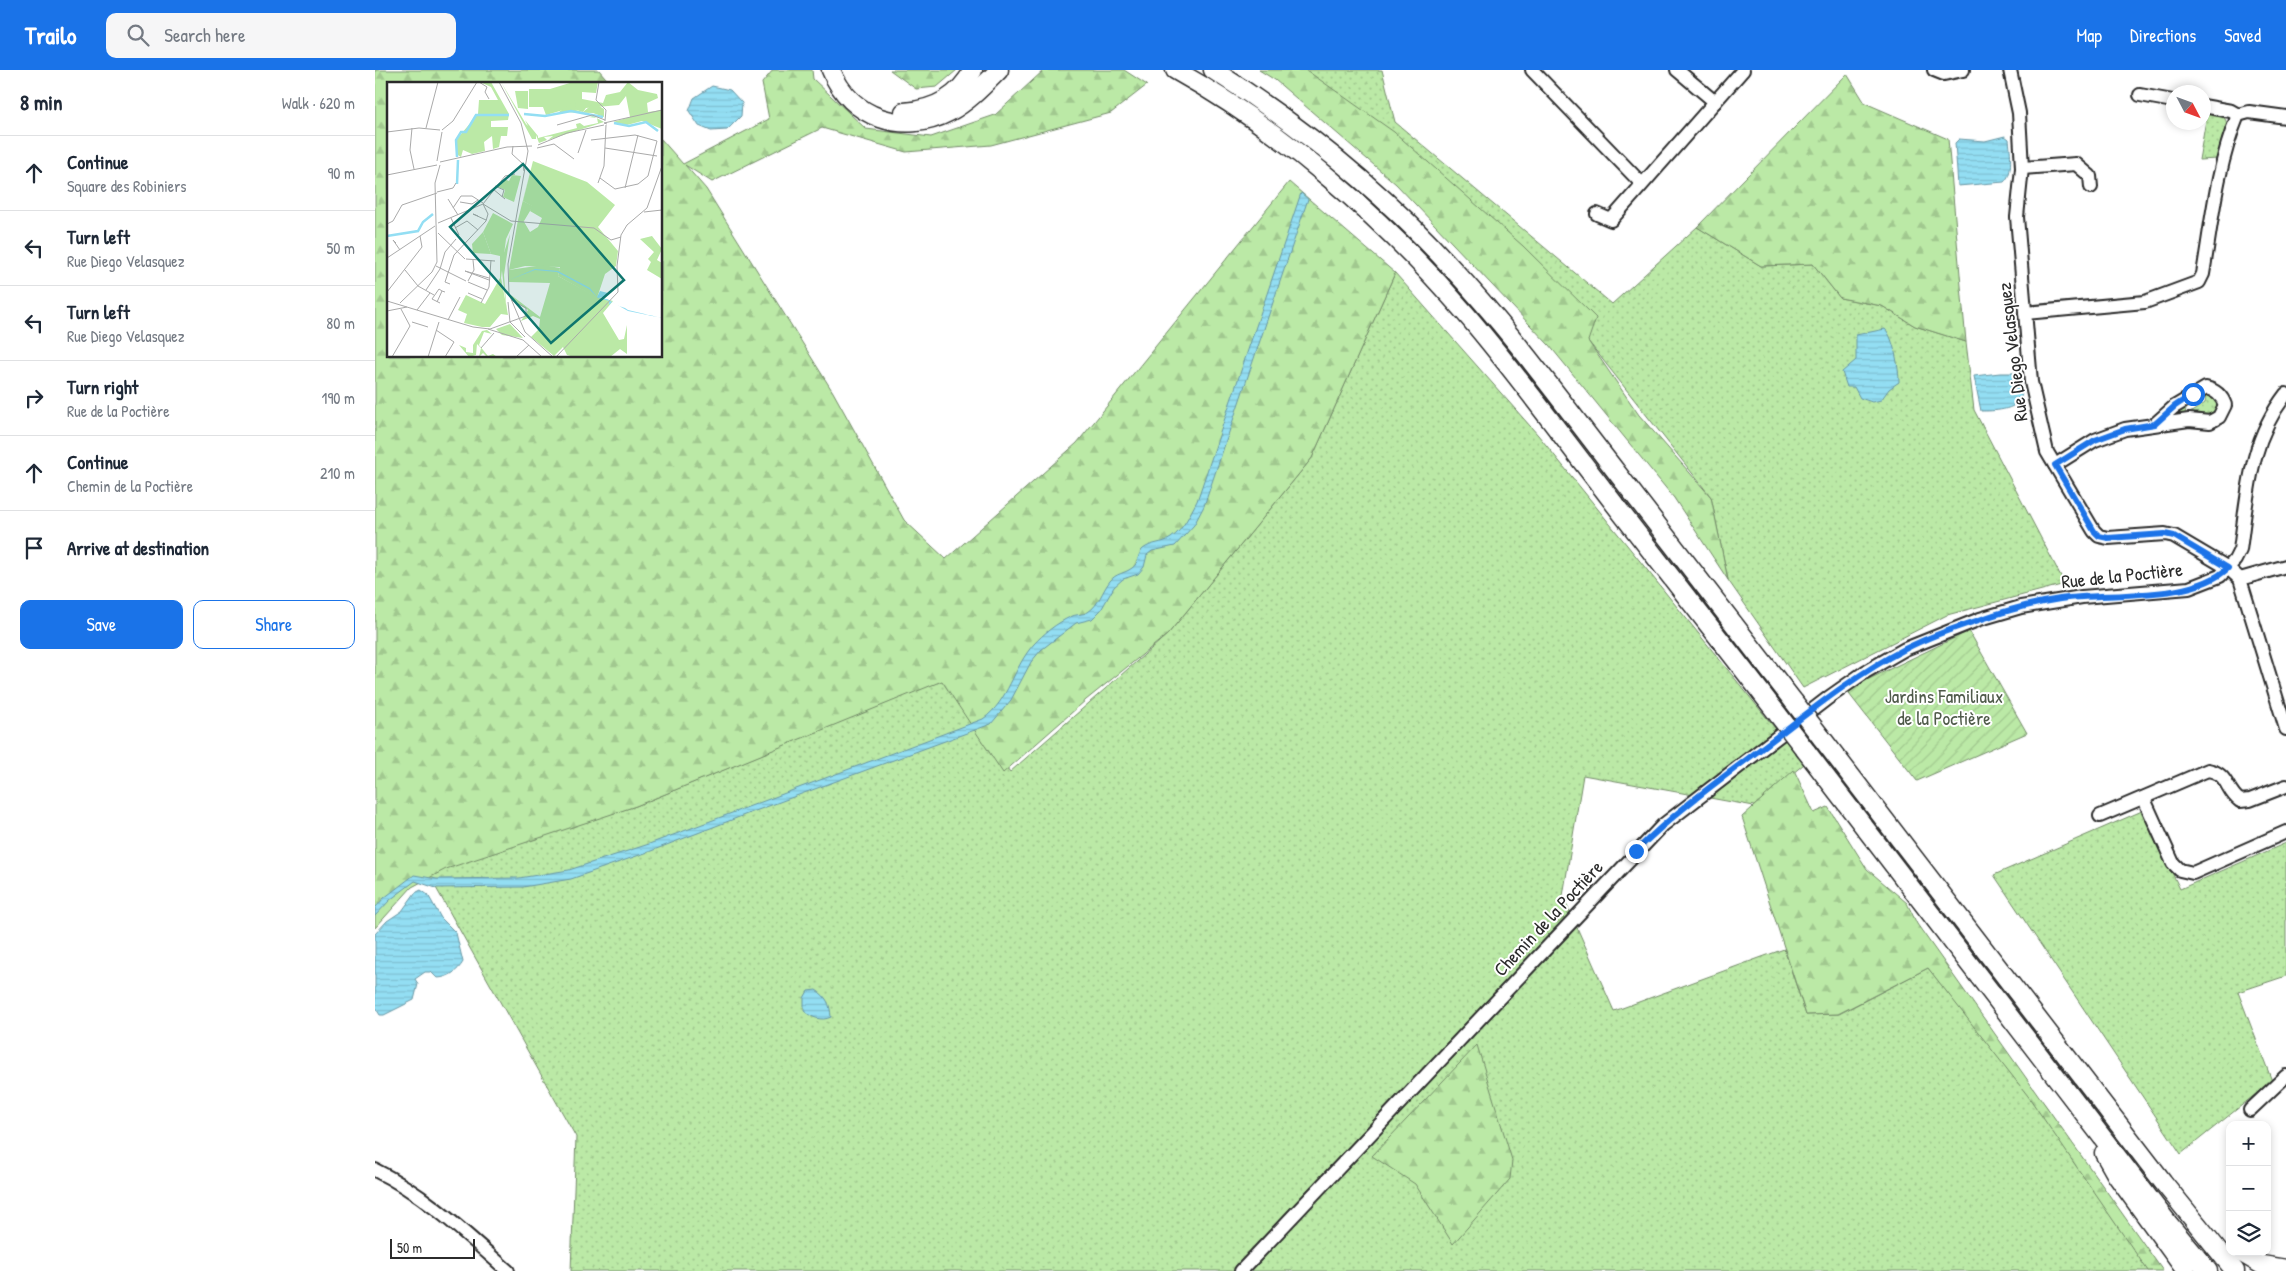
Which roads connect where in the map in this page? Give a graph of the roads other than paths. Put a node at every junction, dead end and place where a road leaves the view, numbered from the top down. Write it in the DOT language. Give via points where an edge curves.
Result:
graph roads {
  1 [pos="831,70"];
  2 [pos="842,70"];
  3 [pos="973,70"];
  4 [pos="999,70"];
  5 [pos="1164,70"];
  6 [pos="1175,70"];
  7 [pos="1213,70"];
  8 [pos="1532,70"];
  9 [pos="1677,70"];
  10 [pos="1743,70"];
  11 [pos="1934,70"];
  12 [pos="2011,70"];
  13 [pos="1956,71"];
  14 [pos="1201,86"];
  15 [pos="2140,95"];
  16 [pos="2166,100"];
  17 [pos="1715,102"];
  18 [pos="2211,107"];
  19 [pos="2238,115"];
  20 [pos="2286,117"];
  21 [pos="2022,168"];
  22 [pos="1642,184"];
  23 [pos="2091,187"];
  24 [pos="1597,214"];
  25 [pos="2025,313"];
  26 [pos="2286,394"];
  27 [pos="2155,424"];
  28 [pos="2055,465"];
  29 [pos="2286,566"];
  30 [pos="2228,568"];
  31 [pos="2240,579"];
  32 [pos="1923,640"];
  33 [pos="2286,728"];
  34 [pos="2286,786"];
  35 [pos="2144,799"];
  36 [pos="2100,816"];
  37 [pos="2286,832"];
  38 [pos="2286,1076"];
  39 [pos="2062,1084"];
  40 [pos="2251,1110"];
  41 [pos="375,1170"];
  42 [pos="2163,1182"];
  43 [pos="2226,1240"];
  44 [pos="2247,1256"];
  45 [pos="2286,1269"];
  46 [pos="508,1271"];
  47 [pos="1241,1271"];
  48 [pos="2186,1271"];
  49 [pos="2208,1271"];
  50 [pos="2235,1271"];
  1 -- 4 [label="highway" via="846,96 860,108 887,120 907,123 932,120 950,112"];
  2 -- 3 [label="highway" via="862,97 879,106 905,112 926,109 945,101 964,84"];
  5 -- 14 [label="highway"];
  6 -- 14 [label="highway"];
  7 -- 42 [label="highway, bridge" via="1271,108 1337,159 1395,210 1450,266 1536,368"];
  8 -- 22 [label="street"];
  9 -- 17 [label="street"];
  10 -- 17 [label="street"];
  11 -- 13 [label="street" via="1944,74"];
  12 -- 21 [label="street, Rue Diego Velasquez" via="2019,112"];
  14 -- 39 [label="highway, bridge" via="1270,133 1326,177 1383,226 1437,282 1511,368"];
  15 -- 16 [label="street"];
  17 -- 22 [label="street"];
  18 -- 19 [label="street"];
  19 -- 20 [label="street" via="2249,112"];
  19 -- 25 [label="street" via="2218,179 2199,282 2145,302"];
  21 -- 23 [label="street" via="2076,164 2090,176"];
  21 -- 25 [label="street, Rue Diego Velasquez" via="2017,217"];
  22 -- 24 [label="street" via="1611,220"];
  25 -- 28 [label="street, Rue Diego Velasquez" via="2031,382 2044,444"];
  26 -- 30 [label="street, Rue de la Poctière" via="2266,427 2251,468 2240,550"];
  27 -- 27 [label="street" via="2189,420 2210,422 2219,417 2225,406 2222,398 2206,388 2175,406"];
  27 -- 28 [label="street" via="2125,429 2095,440"];
  28 -- 30 [label="street, Rue Diego Velasquez" via="2099,536 2174,536"];
  29 -- 31 [label="street"];
  30 -- 31 [label="street"];
  30 -- 32 [label="street, Rue de la Poctière" via="2220,576 2189,588 2059,600 2021,607"];
  31 -- 33 [label="street"];
  32 -- 47 [label="street, Chemin de la Poctière" via="1852,681 1663,825"];
  34 -- 35 [label="street" via="2240,801 2233,796 2224,777 2208,770"];
  35 -- 36 [label="street"];
  35 -- 37 [label="street" via="2173,864 2180,870 2193,873"];
  38 -- 40 [label="street"];
  39 -- 48 [label="highway" via="2117,1176"];
  39 -- 49 [label="highway"];
  41 -- 46 [label="street" via="430,1203"];
  42 -- 43 [label="highway"];
  42 -- 50 [label="highway"];
  44 -- 45 [label="highway" via="2263,1265"];
}
